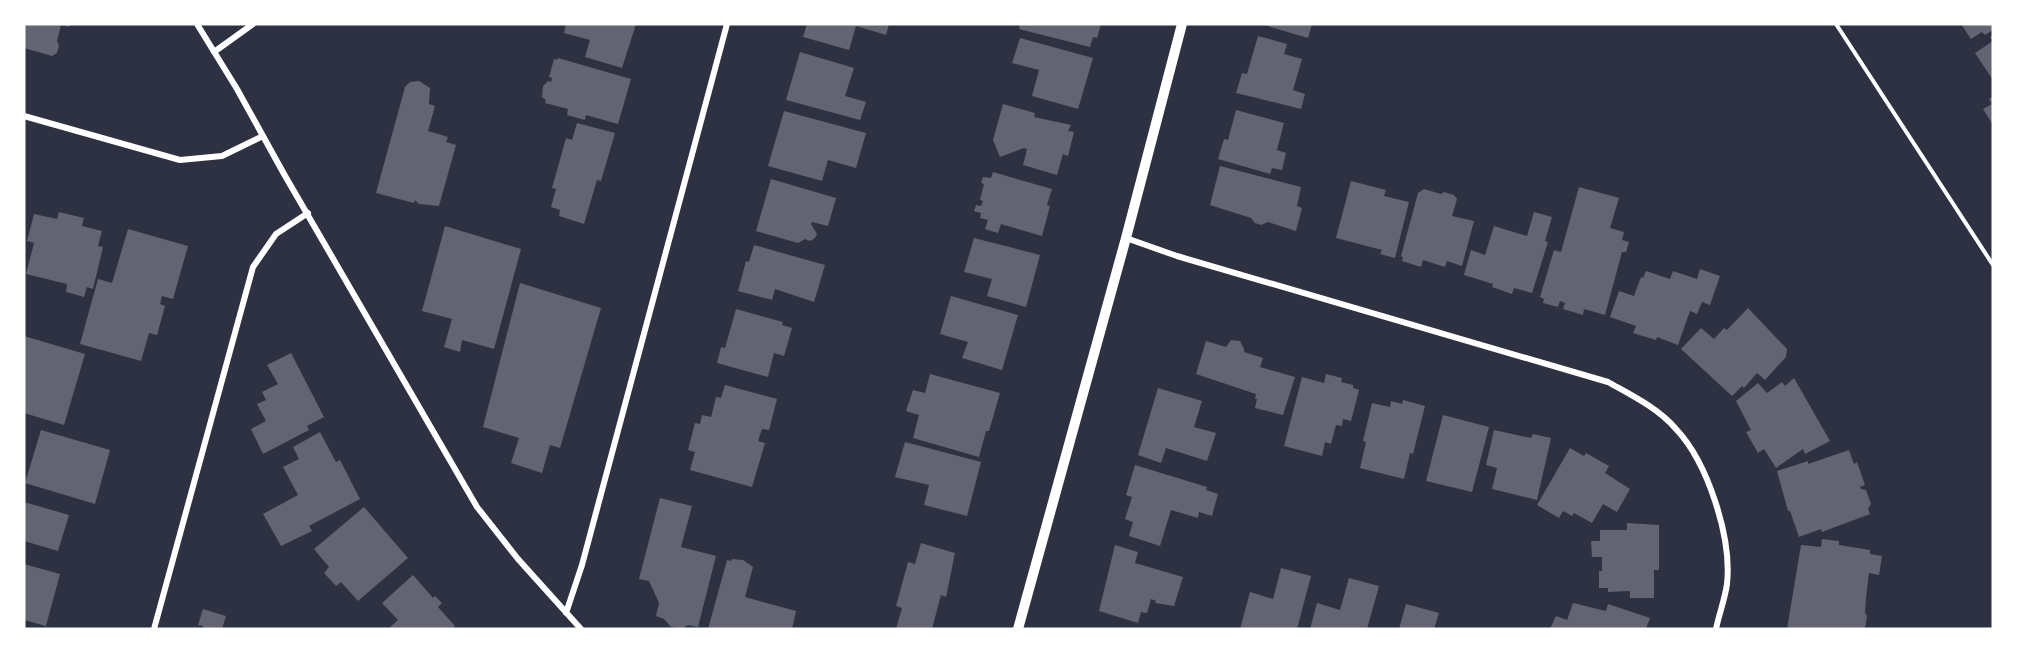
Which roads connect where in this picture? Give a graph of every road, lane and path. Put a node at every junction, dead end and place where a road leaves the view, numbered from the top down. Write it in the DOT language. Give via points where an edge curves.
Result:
graph roads {
  1 [pos="197,24"];
  2 [pos="253,24"];
  3 [pos="727,24"];
  4 [pos="1182,24"];
  5 [pos="1836,24"];
  6 [pos="214,52"];
  7 [pos="24,116"];
  8 [pos="263,136"];
  9 [pos="308,213"];
  10 [pos="1126,238"];
  11 [pos="1993,265"];
  12 [pos="566,613"];
  13 [pos="154,629"];
  14 [pos="581,629"];
  15 [pos="1018,629"];
  16 [pos="1716,629"];
  1 -- 6 [label="street"];
  2 -- 6 [label="street"];
  3 -- 12 [label="street"];
  4 -- 10 [label="street"];
  5 -- 11 [label="path"];
  6 -- 8 [label="street"];
  7 -- 8 [label="street" via="180,160 222,156"];
  8 -- 9 [label="street"];
  9 -- 12 [label="street" via="477,507"];
  9 -- 13 [label="street" via="276,234 253,267"];
  10 -- 15 [label="street"];
  10 -- 16 [label="street" via="1608,382 1644,403 1677,429 1712,492 1725,535 1727,558 1726,585"];
  12 -- 14 [label="street"];
}
